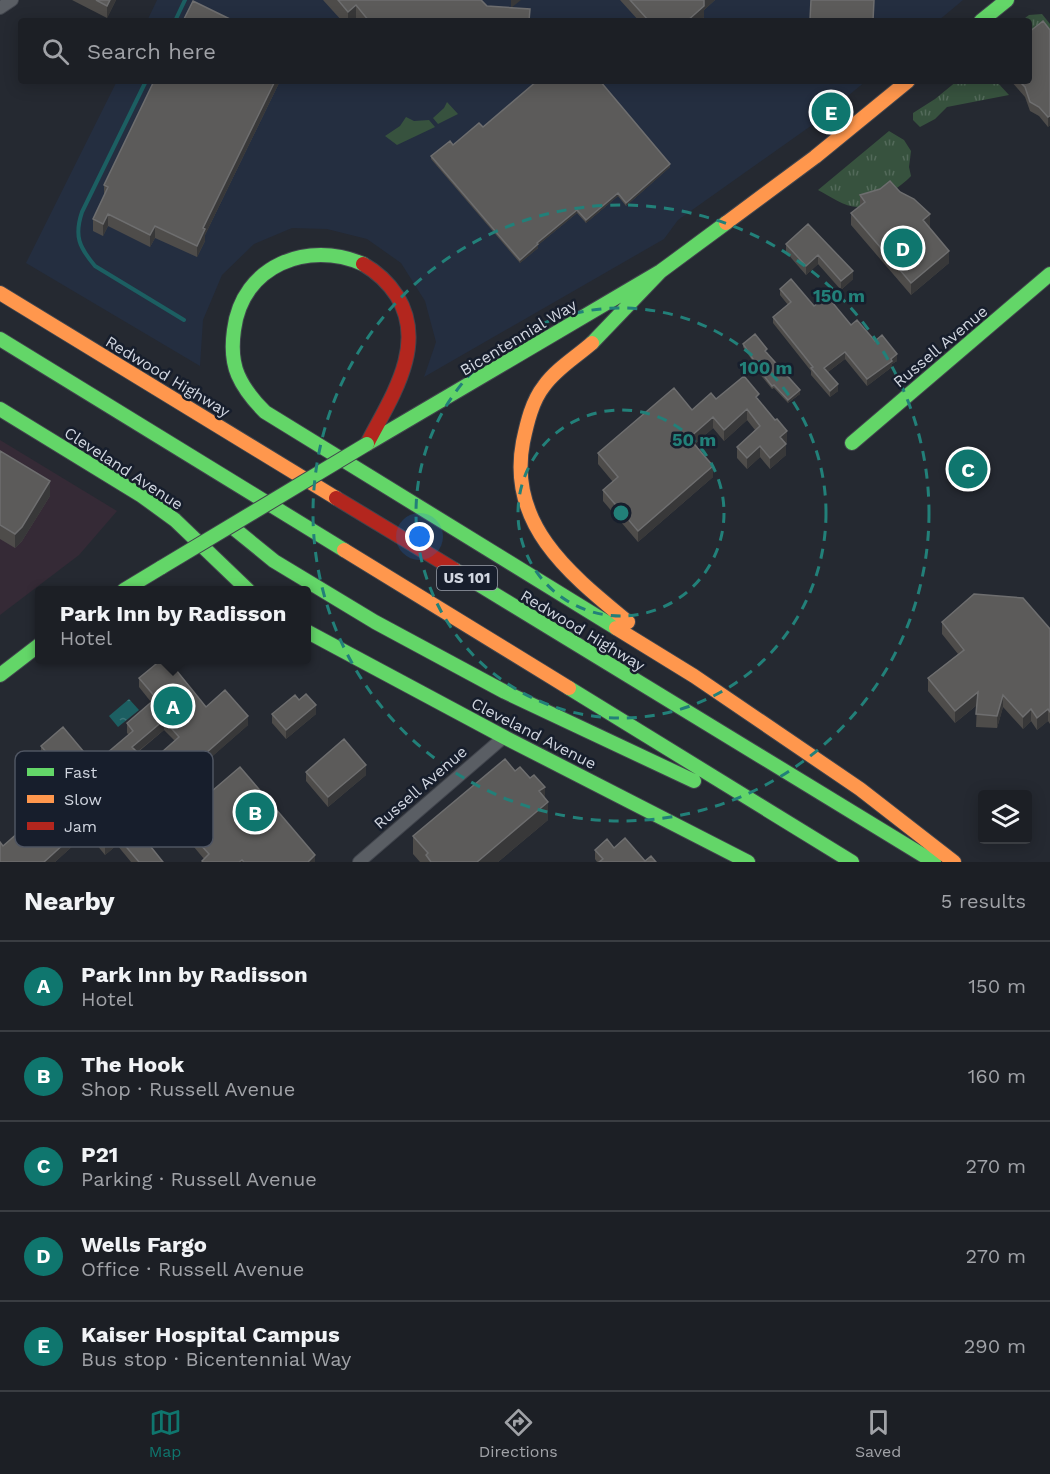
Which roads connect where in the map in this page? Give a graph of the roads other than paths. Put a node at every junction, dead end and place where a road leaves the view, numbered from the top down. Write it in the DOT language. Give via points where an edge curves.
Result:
graph roads {
  1 [pos="12,0"];
  2 [pos="1007,0"];
  3 [pos="0,8"];
  4 [pos="985,18"];
  5 [pos="904,84"];
  6 [pos="661,271"];
  7 [pos="1050,274"];
  8 [pos="0,293"];
  9 [pos="0,339"];
  10 [pos="0,409"];
  11 [pos="852,443"];
  12 [pos="367,444"];
  13 [pos="231,526"];
  14 [pos="132,586"];
  15 [pos="243,586"];
  16 [pos="311,634"];
  17 [pos="35,648"];
  18 [pos="0,675"];
  19 [pos="694,676"];
  20 [pos="504,737"];
  21 [pos="359,862"];
  22 [pos="748,862"];
  23 [pos="845,862"];
  24 [pos="852,862"];
  25 [pos="934,862"];
  26 [pos="954,862"];
  1 -- 3 [label="street"];
  2 -- 4 [label="main road"];
  5 -- 6 [label="main road, Bicentennial Way" via="815,157"];
  6 -- 12 [label="main road, Bicentennial Way"];
  6 -- 19 [label="main road" via="544,386 523,437 521,481 533,523 564,567"];
  7 -- 11 [label="main road, Russell Avenue"];
  8 -- 25 [label="main road, Redwood Highway / US 101"];
  9 -- 24 [label="main road, US 101"];
  10 -- 15 [label="main road, Cleveland Avenue" via="175,520"];
  12 -- 13 [label="main road, Bicentennial Way, bridge"];
  12 -- 19 [label="main road" via="406,364 408,319 399,297 373,268 354,260 332,255 289,258 251,285 239,304 233,326 237,374 265,412"];
  13 -- 14 [label="main road, Bicentennial Way, bridge"];
  13 -- 23 [label="main road" via="274,561 375,622 505,692 668,767"];
  16 -- 20 [label="main road, Cleveland Avenue"];
  17 -- 18 [label="main road"];
  19 -- 26 [label="main road" via="860,789"];
  20 -- 21 [label="street, Russell Avenue"];
  20 -- 22 [label="main road, Cleveland Avenue"];
}
